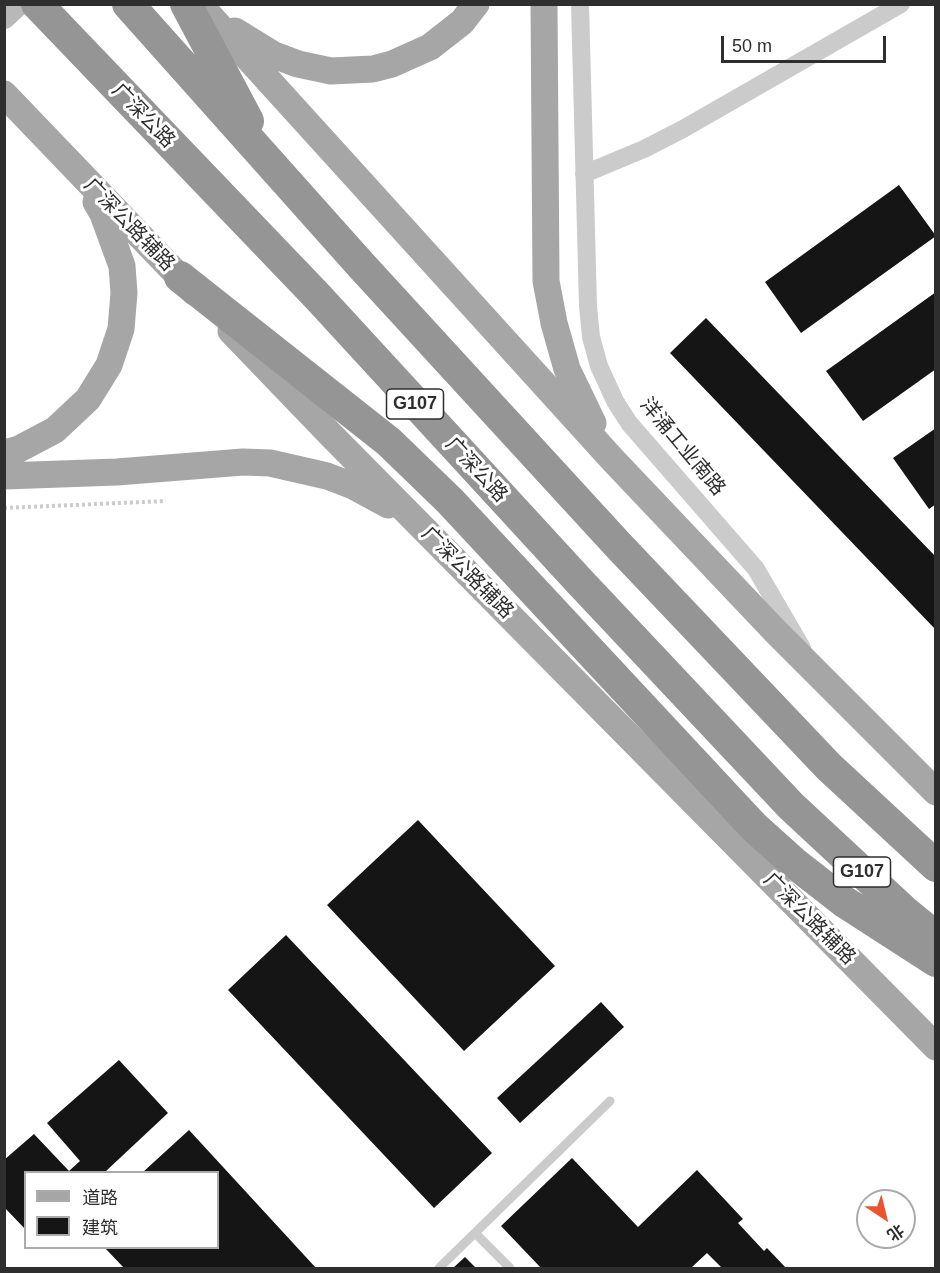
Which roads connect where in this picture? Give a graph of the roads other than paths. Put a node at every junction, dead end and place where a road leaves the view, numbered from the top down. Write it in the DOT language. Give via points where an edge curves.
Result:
graph roads {
  1 [pos="18,4"];
  2 [pos="37,4"];
  3 [pos="128,4"];
  4 [pos="476,4"];
  5 [pos="544,4"];
  6 [pos="580,4"];
  7 [pos="901,4"];
  8 [pos="195,5"];
  9 [pos="4,17"];
  10 [pos="4,94"];
  11 [pos="273,167"];
  12 [pos="78,173"];
  13 [pos="585,174"];
  14 [pos="180,277"];
  15 [pos="4,453"];
  16 [pos="612,459"];
  17 [pos="4,476"];
  18 [pos="432,538"];
  19 [pos="818,674"];
  20 [pos="936,792"];
  21 [pos="936,866"];
  22 [pos="936,937"];
  23 [pos="936,961"];
  24 [pos="936,1047"];
  25 [pos="610,1101"];
  26 [pos="475,1233"];
  27 [pos="438,1269"];
  28 [pos="510,1269"];
  1 -- 9 [label="main road"];
  2 -- 22 [label="highway, 广深公路 / G107" via="317,296 791,806"];
  3 -- 11 [label="highway, G107"];
  4 -- 8 [label="main road" via="462,22 430,47 382,67 331,71 274,55"];
  5 -- 16 [label="main road" via="546,281 567,369"];
  6 -- 13 [label="street, 洋涌工业南路"];
  7 -- 13 [label="street" via="683,129"];
  8 -- 11 [label="highway"];
  8 -- 16 [label="main road"];
  10 -- 12 [label="main road, 广深公路辅路"];
  11 -- 21 [label="highway, G107" via="618,545 829,767"];
  12 -- 14 [label="main road, 广深公路辅路"];
  12 -- 15 [label="main road" via="103,214 122,266 121,329 109,365 88,399 55,430"];
  13 -- 19 [label="street, 洋涌工业南路" via="589,322 609,389 639,434 756,569"];
  14 -- 18 [label="main road, 广深公路辅路"];
  14 -- 23 [label="highway" via="389,442 420,471 754,827 843,901"];
  16 -- 19 [label="main road"];
  17 -- 18 [label="main road" via="270,463 353,486 381,500"];
  18 -- 24 [label="main road, 广深公路辅路"];
  19 -- 20 [label="main road"];
  25 -- 26 [label="lane"];
  26 -- 27 [label="lane"];
  26 -- 28 [label="lane"];
}
